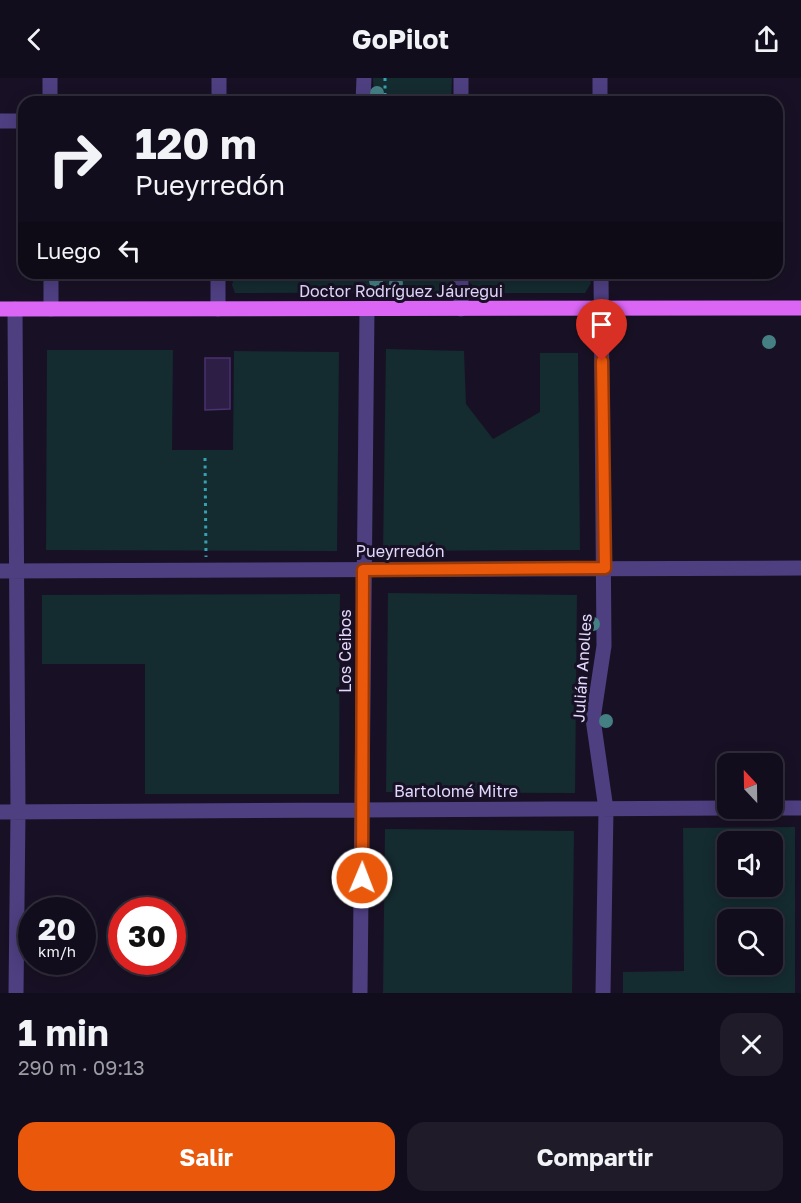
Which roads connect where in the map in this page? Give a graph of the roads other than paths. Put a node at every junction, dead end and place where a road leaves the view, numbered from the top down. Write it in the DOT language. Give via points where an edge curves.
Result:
graph roads {
  1 [pos="50,78"];
  2 [pos="219,78"];
  3 [pos="364,78"];
  4 [pos="461,78"];
  5 [pos="600,78"];
  6 [pos="51,96"];
  7 [pos="219,96"];
  8 [pos="363,96"];
  9 [pos="461,96"];
  10 [pos="600,96"];
  11 [pos="0,121"];
  12 [pos="18,121"];
  13 [pos="51,279"];
  14 [pos="218,279"];
  15 [pos="461,279"];
  16 [pos="600,279"];
  17 [pos="601,308"];
  18 [pos="801,308"];
  19 [pos="8,309"];
  20 [pos="51,309"];
  21 [pos="218,309"];
  22 [pos="367,309"];
  23 [pos="460,309"];
  24 [pos="605,568"];
  25 [pos="801,568"];
  26 [pos="363,570"];
  27 [pos="7,572"];
  28 [pos="717,808"];
  29 [pos="783,808"];
  30 [pos="801,808"];
  31 [pos="364,809"];
  32 [pos="606,809"];
  33 [pos="0,812"];
  34 [pos="18,812"];
  35 [pos="16,993"];
  36 [pos="360,993"];
  37 [pos="603,993"];
  1 -- 6 [label="street"];
  2 -- 7 [label="street"];
  3 -- 8 [label="street"];
  4 -- 9 [label="street"];
  5 -- 10 [label="street"];
  11 -- 12 [label="street"];
  13 -- 20 [label="street"];
  14 -- 21 [label="street"];
  15 -- 23 [label="street"];
  16 -- 17 [label="street, Julián Anolles"];
  17 -- 18 [label="main road, Doctor Rodríguez Jáuregui"];
  17 -- 23 [label="main road, Doctor Rodríguez Jáuregui"];
  17 -- 24 [label="street, Julián Anolles"];
  19 -- 20 [label="main road, Doctor Rodríguez Jáuregui"];
  19 -- 27 [label="street"];
  20 -- 21 [label="main road, Doctor Rodríguez Jáuregui"];
  21 -- 22 [label="main road, Doctor Rodríguez Jáuregui"];
  22 -- 23 [label="main road, Doctor Rodríguez Jáuregui"];
  22 -- 26 [label="street, Los Ceibos"];
  24 -- 25 [label="street, Pueyrredón"];
  24 -- 26 [label="street, Pueyrredón"];
  24 -- 32 [label="street, Julián Anolles" via="604,646 594,719"];
  26 -- 27 [label="street, Pueyrredón"];
  26 -- 31 [label="street, Los Ceibos"];
  27 -- 34 [label="street"];
  28 -- 32 [label="street, Bartolomé Mitre"];
  29 -- 30 [label="street"];
  31 -- 32 [label="street, Bartolomé Mitre"];
  31 -- 34 [label="street, Bartolomé Mitre"];
  31 -- 36 [label="street, Los Ceibos"];
  32 -- 37 [label="street, Julián Anolles"];
  33 -- 34 [label="street, Bartolomé Mitre"];
  34 -- 35 [label="street"];
}
